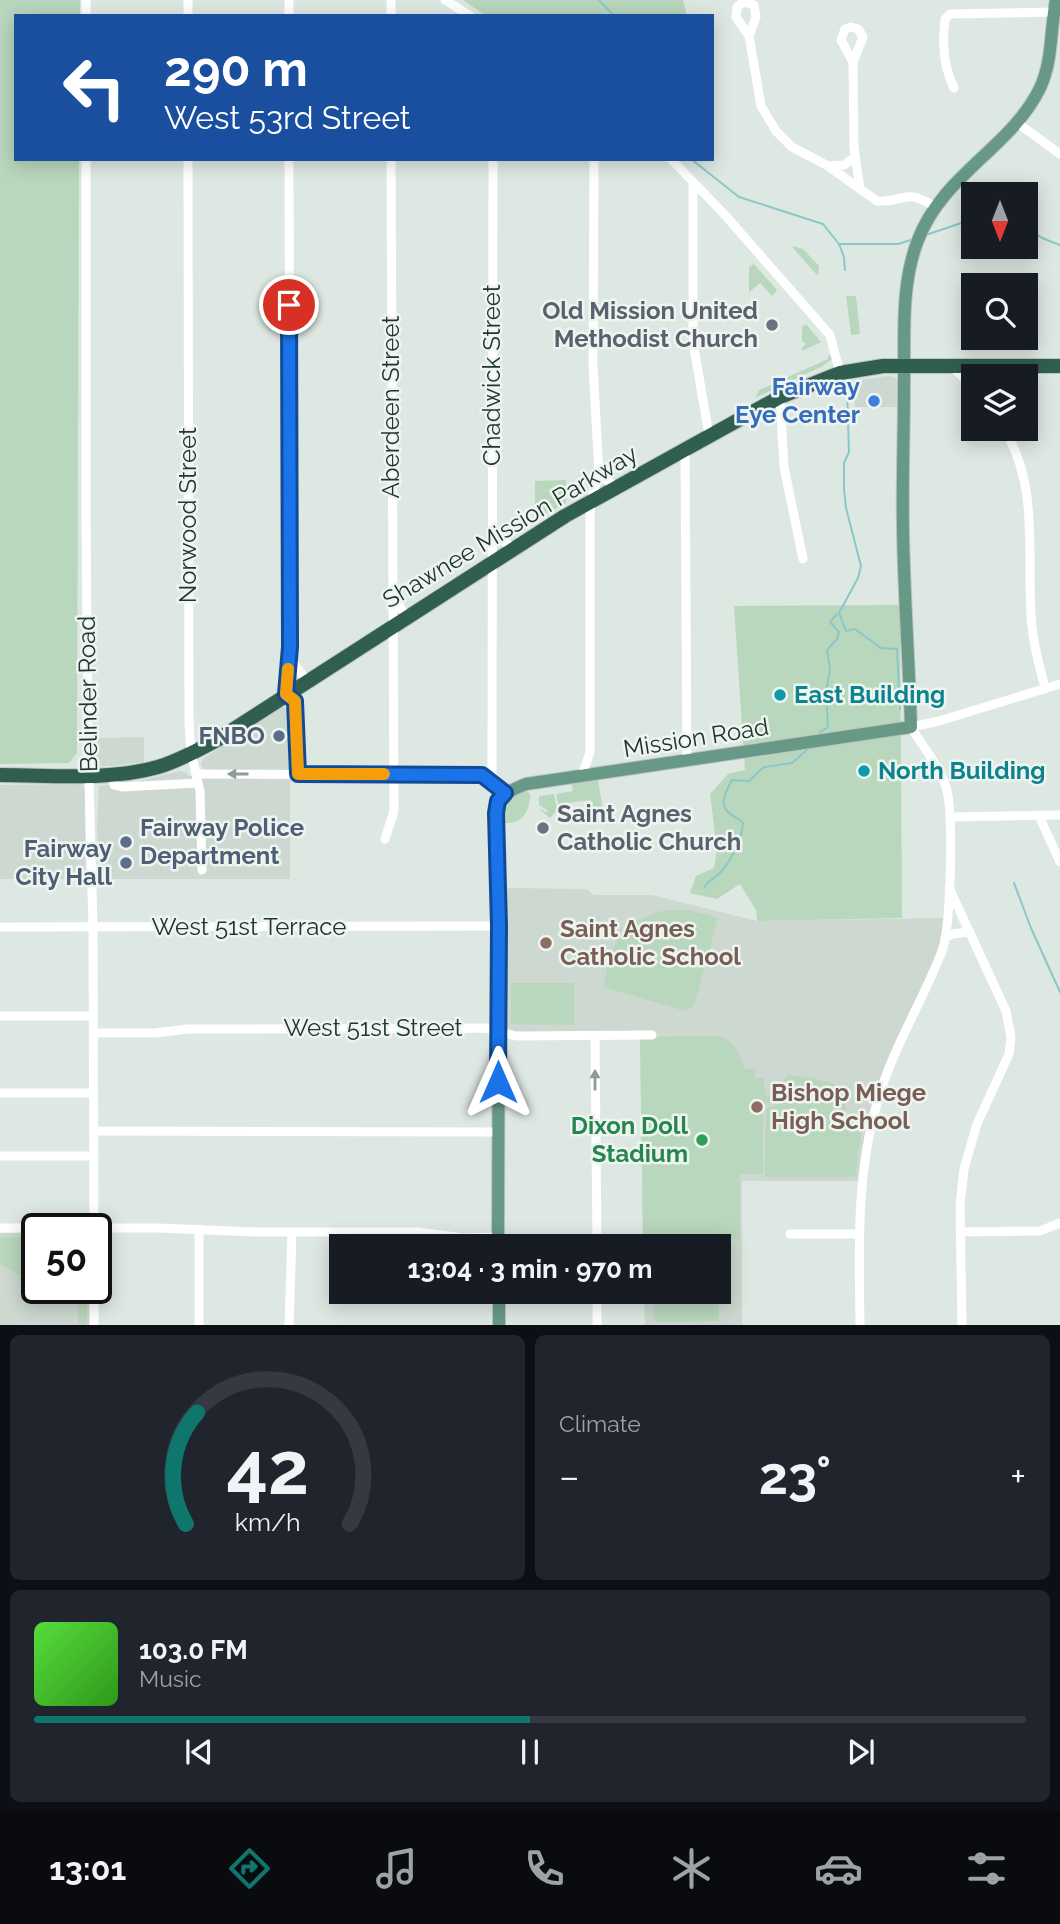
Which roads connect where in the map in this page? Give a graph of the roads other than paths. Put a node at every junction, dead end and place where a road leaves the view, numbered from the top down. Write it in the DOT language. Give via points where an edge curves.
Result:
graph roads {
  1 [pos="445,0"];
  2 [pos="1055,6"];
  3 [pos="467,14"];
  4 [pos="749,36"];
  5 [pos="853,62"];
  6 [pos="954,88"];
  7 [pos="1016,122"];
  8 [pos="1060,154"];
  9 [pos="854,158"];
  10 [pos="86,161"];
  11 [pos="188,161"];
  12 [pos="289,161"];
  13 [pos="391,161"];
  14 [pos="493,161"];
  15 [pos="594,161"];
  16 [pos="673,161"];
  17 [pos="828,166"];
  18 [pos="693,182"];
  19 [pos="860,189"];
  20 [pos="933,208"];
  21 [pos="905,366"];
  22 [pos="952,366"];
  23 [pos="1060,366"];
  24 [pos="961,367"];
  25 [pos="1038,368"];
  26 [pos="840,373"];
  27 [pos="961,375"];
  28 [pos="780,397"];
  29 [pos="709,435"];
  30 [pos="1010,441"];
  31 [pos="685,448"];
  32 [pos="599,473"];
  33 [pos="615,487"];
  34 [pos="591,501"];
  35 [pos="493,534"];
  36 [pos="513,548"];
  37 [pos="803,559"];
  38 [pos="493,560"];
  39 [pos="474,573"];
  40 [pos="493,590"];
  41 [pos="392,597"];
  42 [pos="407,616"];
  43 [pos="392,626"];
  44 [pos="371,639"];
  45 [pos="392,654"];
  46 [pos="289,657"];
  47 [pos="307,681"];
  48 [pos="1060,684"];
  49 [pos="1045,688"];
  50 [pos="286,694"];
  51 [pos="911,727"];
  52 [pos="590,752"];
  53 [pos="191,753"];
  54 [pos="687,761"];
  55 [pos="605,773"];
  56 [pos="298,774"];
  57 [pos="393,774"];
  58 [pos="0,775"];
  59 [pos="90,775"];
  60 [pos="113,775"];
  61 [pos="582,776"];
  62 [pos="197,779"];
  63 [pos="492,781"];
  64 [pos="505,793"];
  65 [pos="1060,815"];
  66 [pos="1039,816"];
  67 [pos="950,817"];
  68 [pos="385,839"];
  69 [pos="1060,862"];
  70 [pos="202,870"];
  71 [pos="948,887"];
  72 [pos="499,926"];
  73 [pos="0,927"];
  74 [pos="93,927"];
  75 [pos="970,932"];
  76 [pos="945,938"];
  77 [pos="0,1016"];
  78 [pos="93,1016"];
  79 [pos="498,1032"];
  80 [pos="94,1033"];
  81 [pos="652,1034"];
  82 [pos="595,1035"];
  83 [pos="0,1093"];
  84 [pos="93,1093"];
  85 [pos="94,1130"];
  86 [pos="498,1132"];
  87 [pos="0,1156"];
  88 [pos="94,1156"];
  89 [pos="94,1213"];
  90 [pos="1060,1223"];
  91 [pos="0,1228"];
  92 [pos="21,1228"];
  93 [pos="112,1228"];
  94 [pos="199,1229"];
  95 [pos="960,1231"];
  96 [pos="292,1232"];
  97 [pos="433,1234"];
  98 [pos="498,1234"];
  99 [pos="597,1234"];
  100 [pos="790,1234"];
  101 [pos="859,1234"];
  102 [pos="94,1304"];
  103 [pos="499,1304"];
  104 [pos="597,1304"];
  105 [pos="94,1325"];
  106 [pos="200,1325"];
  107 [pos="289,1325"];
  108 [pos="499,1325"];
  109 [pos="597,1325"];
  110 [pos="860,1325"];
  111 [pos="962,1325"];
  1 -- 3 [label="street"];
  2 -- 6 [label="street" via="950,14 945,19 944,52"];
  2 -- 7 [label="main road" via="1044,78"];
  4 -- 17 [label="street" via="757,93 768,121 792,147"];
  5 -- 9 [label="street"];
  7 -- 8 [label="street"];
  7 -- 20 [label="main road"];
  9 -- 17 [label="street" via="844,165"];
  9 -- 19 [label="street"];
  10 -- 59 [label="street, Belinder Road"];
  11 -- 53 [label="street, Norwood Street"];
  12 -- 46 [label="street"];
  13 -- 41 [label="street, Aberdeen Street"];
  14 -- 35 [label="street, Chadwick Street"];
  15 -- 32 [label="street"];
  16 -- 18 [label="street"];
  17 -- 19 [label="street"];
  18 -- 26 [label="street" via="831,335"];
  18 -- 29 [label="street" via="693,342"];
  19 -- 20 [label="street" via="877,201 909,195"];
  20 -- 21 [label="main road" via="911,262 905,303"];
  21 -- 22 [label="highway, Shawnee Mission Parkway"];
  21 -- 26 [label="highway, Shawnee Mission Parkway"];
  21 -- 51 [label="main road" via="903,529"];
  22 -- 24 [label="highway, Shawnee Mission Parkway"];
  22 -- 27 [label="street"];
  23 -- 25 [label="highway, Shawnee Mission Parkway"];
  26 -- 28 [label="highway, Shawnee Mission Parkway"];
  28 -- 29 [label="highway, Shawnee Mission Parkway"];
  28 -- 37 [label="street" via="784,467"];
  29 -- 31 [label="highway, Shawnee Mission Parkway"];
  30 -- 49 [label="street" via="1029,502 1031,615"];
  31 -- 33 [label="highway, Shawnee Mission Parkway"];
  31 -- 54 [label="street"];
  32 -- 33 [label="street"];
  32 -- 34 [label="street"];
  33 -- 34 [label="highway, Shawnee Mission Parkway"];
  34 -- 36 [label="highway, Shawnee Mission Parkway"];
  34 -- 52 [label="street"];
  35 -- 36 [label="street"];
  35 -- 38 [label="street, Chadwick Street"];
  36 -- 38 [label="highway, Shawnee Mission Parkway"];
  38 -- 39 [label="highway, Shawnee Mission Parkway"];
  38 -- 40 [label="street, Chadwick Street"];
  39 -- 40 [label="street"];
  39 -- 42 [label="highway, Shawnee Mission Parkway"];
  40 -- 63 [label="street, Chadwick Street"];
  41 -- 42 [label="street"];
  41 -- 43 [label="street, Aberdeen Street"];
  42 -- 43 [label="highway, Shawnee Mission Parkway"];
  43 -- 44 [label="highway, Shawnee Mission Parkway"];
  43 -- 45 [label="street, Aberdeen Street"];
  44 -- 45 [label="street"];
  44 -- 47 [label="highway, Shawnee Mission Parkway"];
  45 -- 57 [label="street, Aberdeen Street"];
  46 -- 47 [label="street"];
  46 -- 50 [label="street"];
  47 -- 50 [label="highway, Shawnee Mission Parkway"];
  48 -- 49 [label="street"];
  49 -- 51 [label="street"];
  50 -- 53 [label="highway, Shawnee Mission Parkway"];
  50 -- 56 [label="street" via="295,701"];
  51 -- 54 [label="main road, Mission Road"];
  51 -- 67 [label="street" via="943,779"];
  52 -- 55 [label="street"];
  52 -- 61 [label="street"];
  53 -- 60 [label="highway, Shawnee Mission Parkway" via="160,766"];
  53 -- 62 [label="street, Norwood Street"];
  54 -- 55 [label="main road, Mission Road"];
  55 -- 61 [label="main road, Mission Road"];
  56 -- 57 [label="street"];
  56 -- 62 [label="street, one-way"];
  57 -- 63 [label="street" via="482,775"];
  57 -- 68 [label="street, Aberdeen Street" via="393,820"];
  58 -- 59 [label="highway, Shawnee Mission Parkway"];
  59 -- 60 [label="highway, Shawnee Mission Parkway"];
  59 -- 74 [label="street, Belinder Road"];
  60 -- 62 [label="street" via="114,785 122,787"];
  61 -- 64 [label="main road, Mission Road"];
  62 -- 70 [label="street, Norwood Street"];
  63 -- 64 [label="street"];
  64 -- 72 [label="main road" via="496,813"];
  65 -- 66 [label="street"];
  66 -- 67 [label="street"];
  66 -- 69 [label="street"];
  67 -- 71 [label="street"];
  71 -- 75 [label="street"];
  71 -- 76 [label="street"];
  72 -- 74 [label="street, West 51st Terrace"];
  72 -- 79 [label="main road"];
  73 -- 74 [label="street, West 51st Terrace"];
  74 -- 78 [label="street, Belinder Road"];
  75 -- 76 [label="street"];
  75 -- 95 [label="street" via="1006,1011 1012,1037 970,1145"];
  76 -- 101 [label="street" via="876,1103 864,1165"];
  77 -- 78 [label="street"];
  78 -- 80 [label="street, Belinder Road"];
  79 -- 80 [label="street, West 51st Street" via="485,1028 242,1028"];
  79 -- 82 [label="street, West 51st Street"];
  79 -- 86 [label="main road"];
  80 -- 84 [label="street, Belinder Road"];
  81 -- 82 [label="street, West 51st Street"];
  99 -- 82 [label="street, one-way"];
  83 -- 84 [label="street"];
  84 -- 85 [label="street, Belinder Road"];
  85 -- 86 [label="street"];
  85 -- 88 [label="street, Belinder Road"];
  86 -- 98 [label="main road"];
  87 -- 88 [label="street"];
  88 -- 89 [label="street, Belinder Road"];
  90 -- 95 [label="street" via="1040,1231"];
  91 -- 92 [label="street"];
  93 -- 94 [label="street"];
  94 -- 96 [label="street"];
  94 -- 106 [label="street"];
  95 -- 111 [label="street"];
  96 -- 97 [label="street"];
  96 -- 107 [label="street"];
  100 -- 101 [label="street"];
  101 -- 110 [label="street"];
  102 -- 105 [label="street"];
  103 -- 108 [label="main road"];
  104 -- 109 [label="street"];
}
